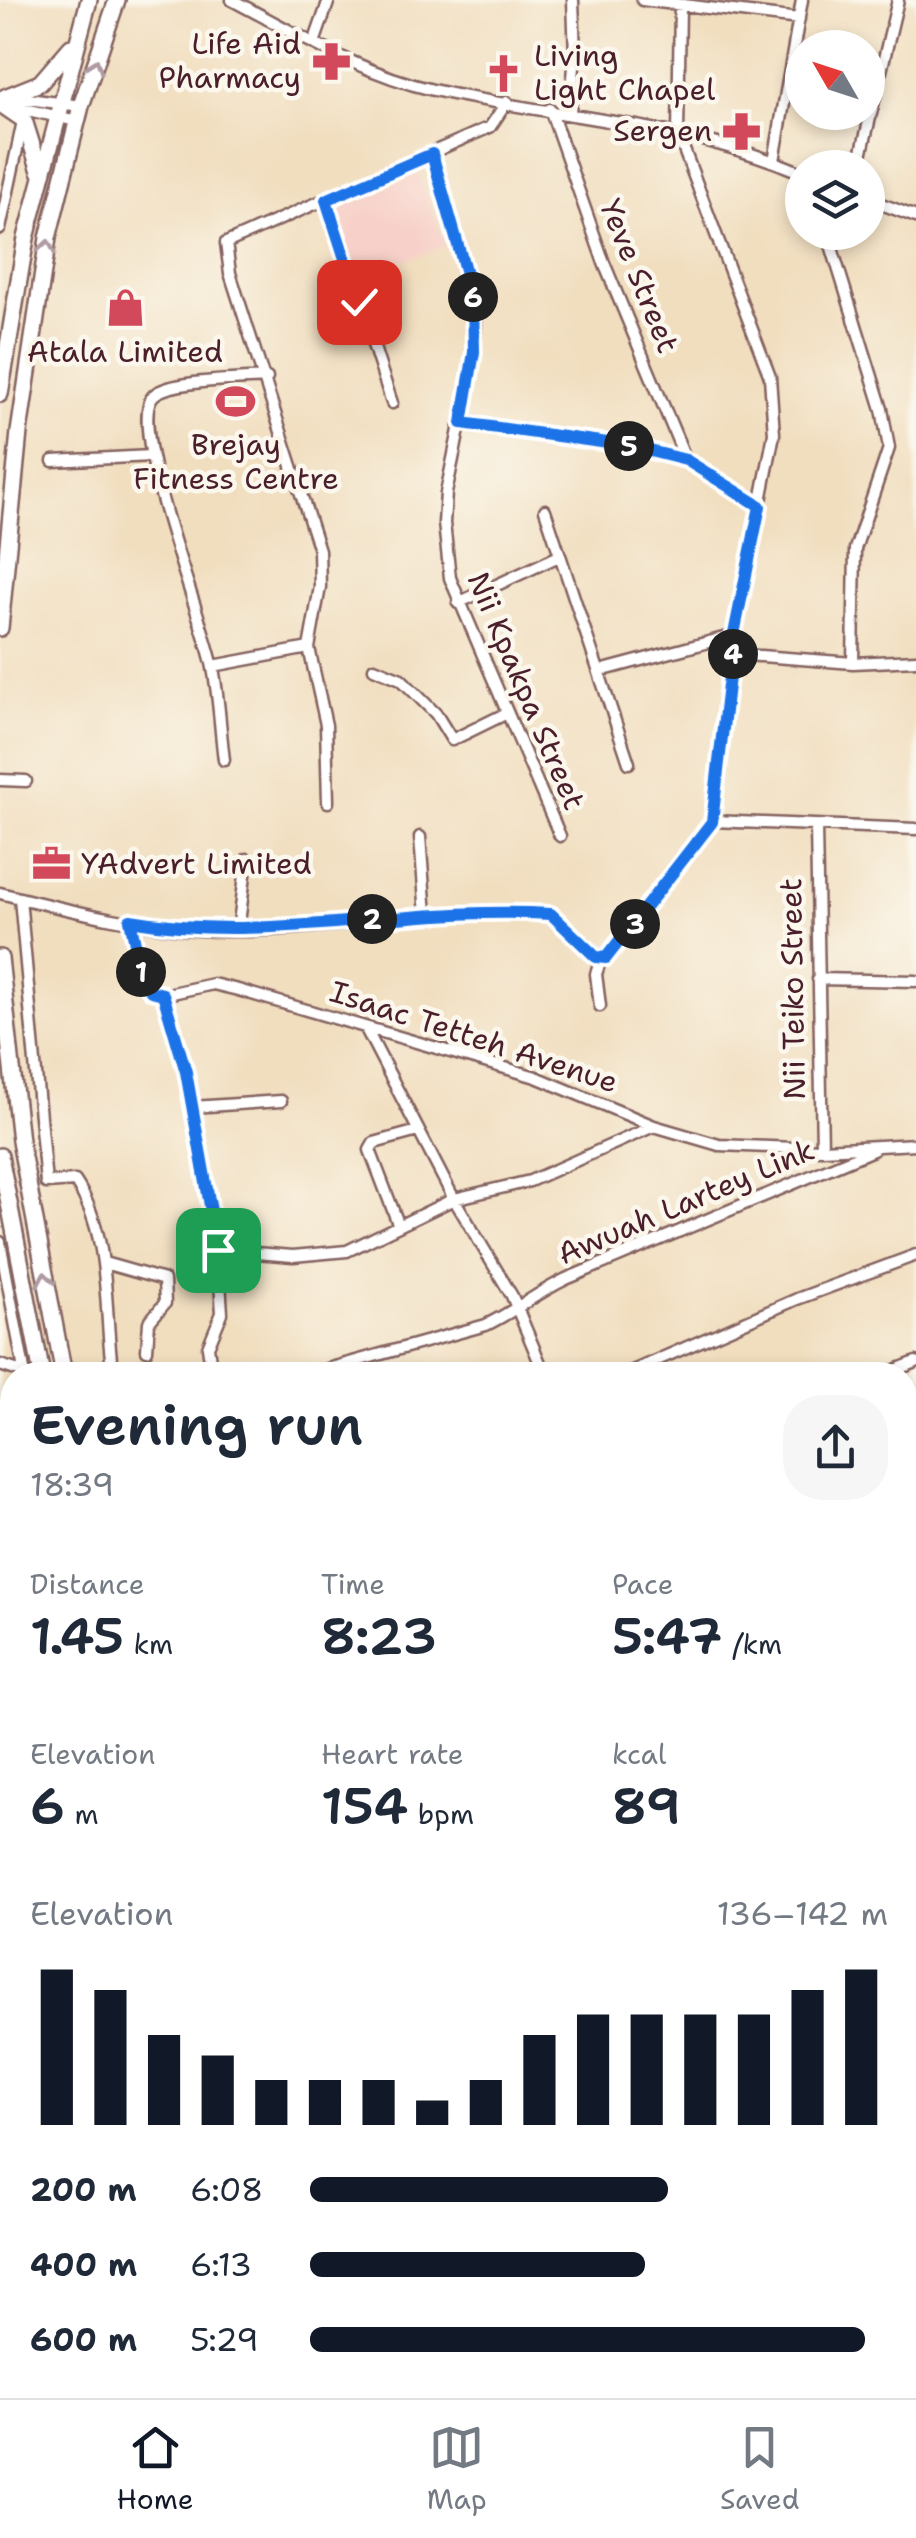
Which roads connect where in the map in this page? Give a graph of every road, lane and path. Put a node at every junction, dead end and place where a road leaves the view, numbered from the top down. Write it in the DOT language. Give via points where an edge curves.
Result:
graph roads {
  1 [pos="89,0"];
  2 [pos="232,0"];
  3 [pos="329,0"];
  4 [pos="573,0"];
  5 [pos="642,0"];
  6 [pos="802,0"];
  7 [pos="898,0"];
  8 [pos="118,4"];
  9 [pos="680,5"];
  10 [pos="799,19"];
  11 [pos="80,30"];
  12 [pos="314,43"];
  13 [pos="2,101"];
  14 [pos="507,102"];
  15 [pos="58,108"];
  16 [pos="550,109"];
  17 [pos="570,112"];
  18 [pos="79,113"];
  19 [pos="24,120"];
  20 [pos="678,134"];
  21 [pos="862,150"];
  22 [pos="432,154"];
  23 [pos="774,161"];
  24 [pos="785,166"];
  25 [pos="40,172"];
  26 [pos="326,200"];
  27 [pos="885,205"];
  28 [pos="916,217"];
  29 [pos="0,229"];
  30 [pos="834,250"];
  31 [pos="267,378"];
  32 [pos="0,394"];
  33 [pos="392,403"];
  34 [pos="462,423"];
  35 [pos="151,456"];
  36 [pos="686,460"];
  37 [pos="53,461"];
  38 [pos="760,506"];
  39 [pos="545,510"];
  40 [pos="556,556"];
  41 [pos="458,603"];
  42 [pos="0,628"];
  43 [pos="734,634"];
  44 [pos="308,648"];
  45 [pos="733,654"];
  46 [pos="916,660"];
  47 [pos="853,663"];
  48 [pos="213,666"];
  49 [pos="374,668"];
  50 [pos="600,671"];
  51 [pos="505,714"];
  52 [pos="224,760"];
  53 [pos="629,763"];
  54 [pos="0,780"];
  55 [pos="26,780"];
  56 [pos="328,802"];
  57 [pos="712,822"];
  58 [pos="816,828"];
  59 [pos="916,829"];
  60 [pos="420,836"];
  61 [pos="560,836"];
  62 [pos="247,859"];
  63 [pos="0,893"];
  64 [pos="20,898"];
  65 [pos="426,915"];
  66 [pos="130,920"];
  67 [pos="238,931"];
  68 [pos="0,958"];
  69 [pos="601,960"];
  70 [pos="818,979"];
  71 [pos="916,982"];
  72 [pos="163,994"];
  73 [pos="600,1006"];
  74 [pos="365,1027"];
  75 [pos="280,1101"];
  76 [pos="193,1108"];
  77 [pos="654,1126"];
  78 [pos="418,1131"];
  79 [pos="916,1144"];
  80 [pos="879,1148"];
  81 [pos="822,1149"];
  82 [pos="0,1156"];
  83 [pos="454,1199"];
  84 [pos="399,1226"];
  85 [pos="0,1242"];
  86 [pos="218,1250"];
  87 [pos="916,1255"];
  88 [pos="104,1264"];
  89 [pos="517,1308"];
  90 [pos="147,1350"];
  91 [pos="23,1362"];
  92 [pos="40,1362"];
  93 [pos="62,1362"];
  94 [pos="112,1362"];
  95 [pos="210,1362"];
  96 [pos="352,1362"];
  97 [pos="539,1362"];
  98 [pos="652,1362"];
  1 -- 11 [label="highway"];
  2 -- 12 [label="street"];
  3 -- 12 [label="street"];
  4 -- 17 [label="street"];
  5 -- 9 [label="street"];
  6 -- 10 [label="street"];
  7 -- 21 [label="street"];
  18 -- 8 [label="highway, one-way"];
  9 -- 10 [label="street"];
  9 -- 20 [label="street"];
  10 -- 23 [label="street"];
  11 -- 13 [label="highway" via="47,76"];
  11 -- 15 [label="highway"];
  12 -- 14 [label="street" via="387,77"];
  13 -- 15 [label="street"];
  13 -- 19 [label="highway"];
  14 -- 16 [label="street"];
  14 -- 22 [label="street" via="490,128"];
  15 -- 18 [label="street"];
  15 -- 25 [label="highway"];
  16 -- 17 [label="street"];
  16 -- 36 [label="street, Yeve Street"];
  17 -- 20 [label="street"];
  42 -- 18 [label="highway, one-way" via="19,432 48,238"];
  19 -- 25 [label="highway"];
  19 -- 29 [label="street"];
  20 -- 23 [label="street"];
  20 -- 38 [label="street" via="770,377 774,434"];
  22 -- 26 [label="street"];
  22 -- 34 [label="street, Nii Kpakpa Street" via="473,298 474,352"];
  23 -- 24 [label="street"];
  25 -- 32 [label="highway"];
  26 -- 31 [label="street" via="226,243"];
  26 -- 33 [label="street"];
  27 -- 28 [label="street"];
  30 -- 47 [label="street" via="888,448 853,562"];
  31 -- 35 [label="street" via="154,394 148,414"];
  31 -- 44 [label="street" via="319,550 320,587"];
  34 -- 36 [label="street"];
  34 -- 41 [label="street, Nii Kpakpa Street" via="444,523"];
  35 -- 37 [label="street"];
  35 -- 48 [label="street"];
  36 -- 38 [label="street"];
  38 -- 43 [label="street"];
  39 -- 40 [label="street"];
  40 -- 41 [label="street"];
  40 -- 50 [label="street"];
  41 -- 51 [label="street, Nii Kpakpa Street"];
  43 -- 45 [label="street"];
  43 -- 50 [label="street"];
  44 -- 48 [label="street"];
  44 -- 56 [label="street" via="326,726"];
  45 -- 47 [label="street"];
  45 -- 57 [label="street"];
  46 -- 47 [label="street"];
  48 -- 52 [label="street"];
  49 -- 51 [label="street" via="401,680 452,740"];
  50 -- 53 [label="street"];
  51 -- 61 [label="street, Nii Kpakpa Street"];
  54 -- 55 [label="street"];
  57 -- 58 [label="street"];
  57 -- 69 [label="street"];
  58 -- 59 [label="street"];
  58 -- 70 [label="street, Nii Teiko Street"];
  60 -- 65 [label="street"];
  62 -- 67 [label="street"];
  63 -- 64 [label="street"];
  64 -- 66 [label="street"];
  64 -- 88 [label="street" via="46,1182 74,1182 92,1209"];
  65 -- 67 [label="street"];
  65 -- 69 [label="street" via="551,914"];
  66 -- 67 [label="street"];
  66 -- 72 [label="street" via="143,980"];
  93 -- 68 [label="highway, one-way" via="20,1141"];
  69 -- 73 [label="street"];
  70 -- 71 [label="street"];
  70 -- 81 [label="street, Nii Teiko Street"];
  72 -- 74 [label="street, Isaac Tetteh Avenue" via="213,984"];
  72 -- 76 [label="street"];
  74 -- 77 [label="street, Isaac Tetteh Avenue" via="536,1077"];
  74 -- 78 [label="street"];
  75 -- 76 [label="street"];
  76 -- 86 [label="street"];
  77 -- 81 [label="street, Isaac Tetteh Avenue" via="719,1146"];
  77 -- 83 [label="street" via="530,1181"];
  78 -- 83 [label="street"];
  78 -- 84 [label="street" via="370,1150"];
  79 -- 80 [label="street, Isaac Tetteh Avenue"];
  80 -- 81 [label="street, Isaac Tetteh Avenue"];
  80 -- 89 [label="street, Awuah Lartey Link" via="566,1279"];
  82 -- 92 [label="highway"];
  83 -- 84 [label="street"];
  83 -- 89 [label="street"];
  84 -- 86 [label="street" via="347,1251 293,1256"];
  85 -- 91 [label="street"];
  86 -- 95 [label="street" via="222,1313 208,1347"];
  87 -- 98 [label="street"];
  88 -- 90 [label="street" via="164,1280 165,1303 149,1322"];
  88 -- 94 [label="street"];
  89 -- 96 [label="street, Awuah Lartey Link" via="486,1324"];
  89 -- 97 [label="street"];
}
